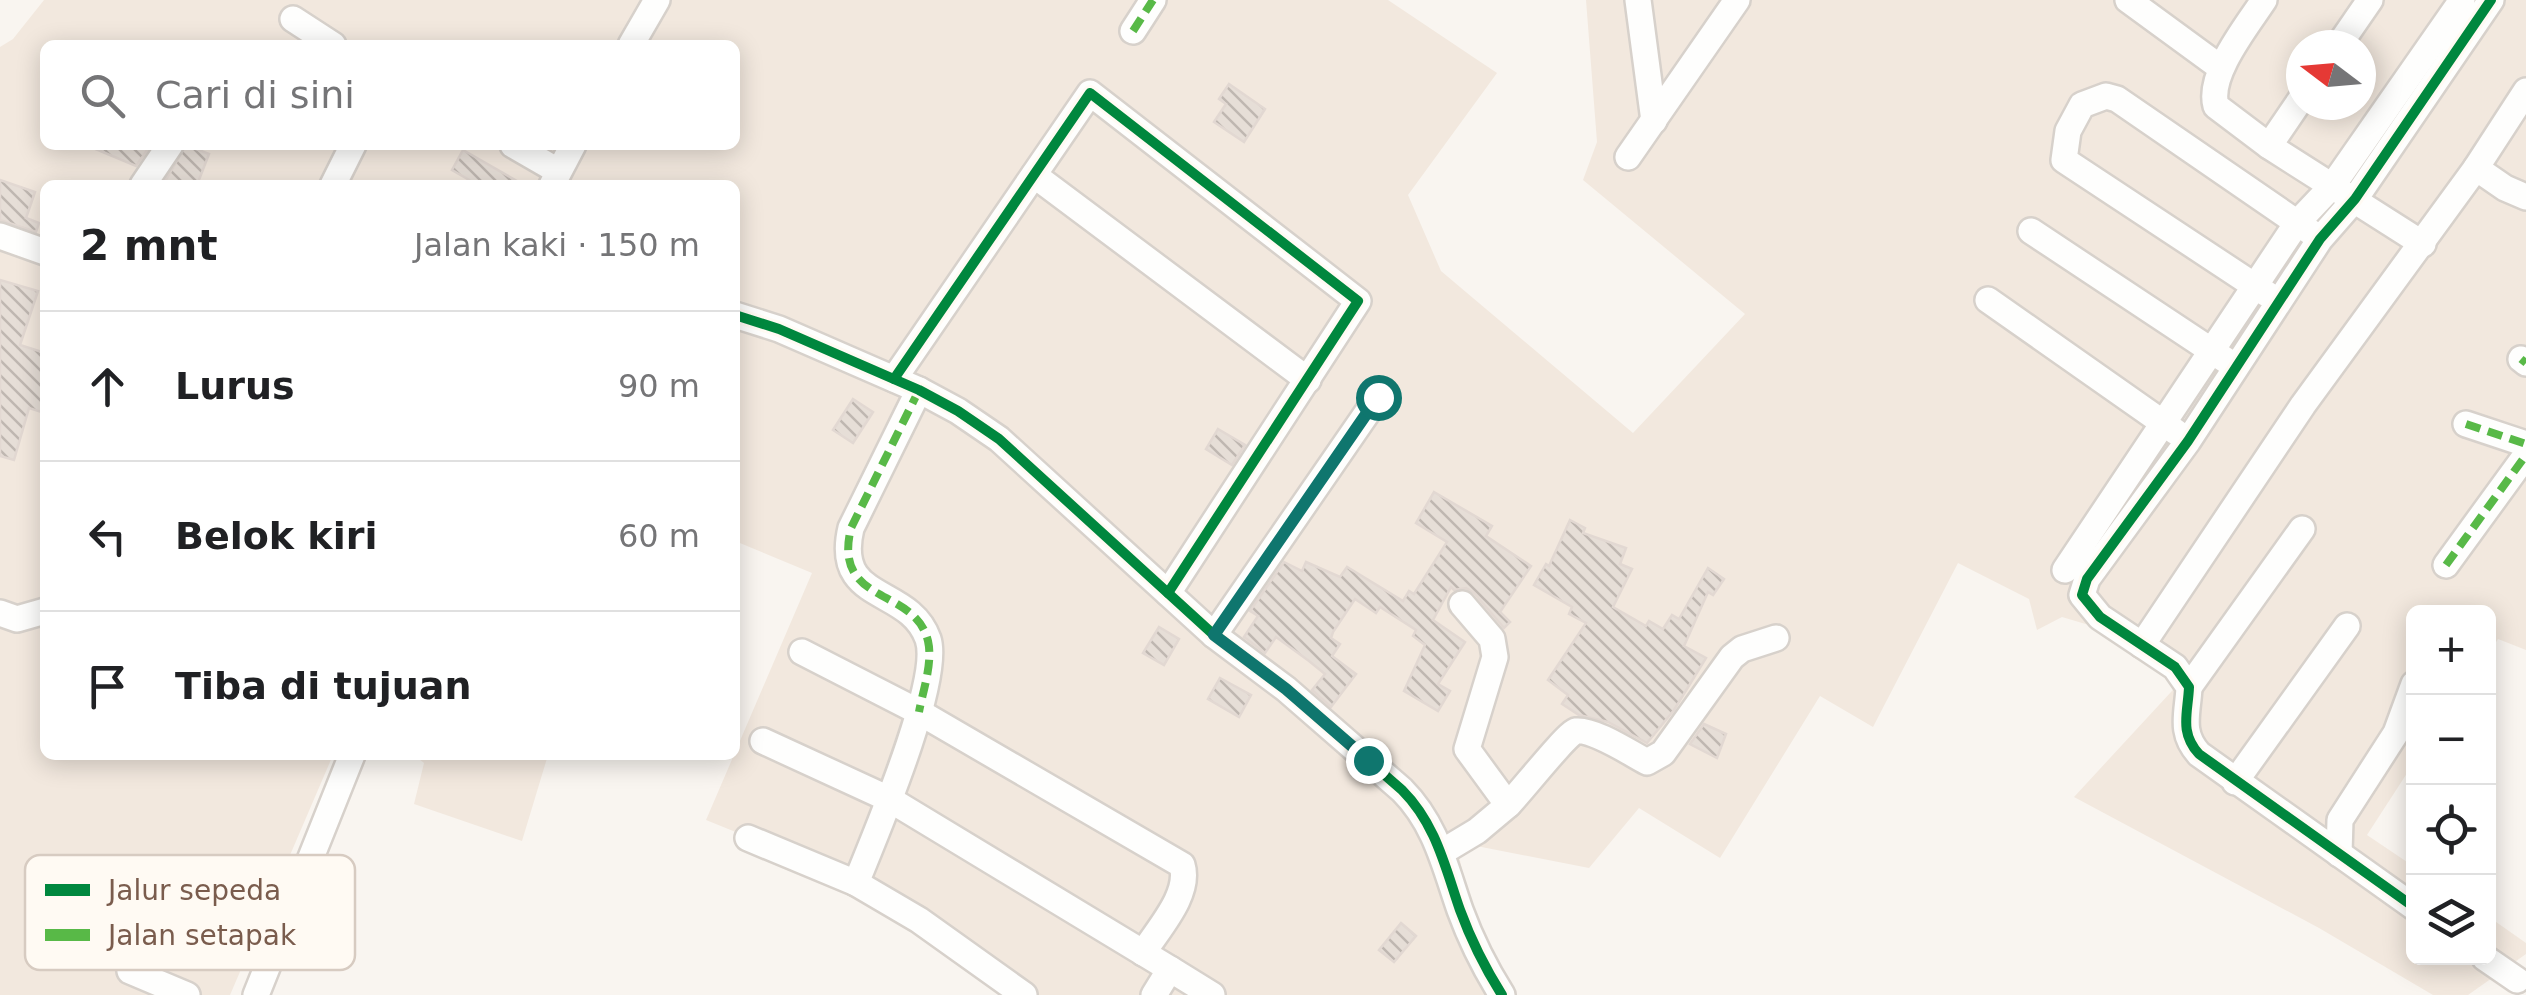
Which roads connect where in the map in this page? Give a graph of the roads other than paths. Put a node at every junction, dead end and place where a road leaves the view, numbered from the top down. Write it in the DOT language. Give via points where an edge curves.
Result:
graph roads {
  1 [pos="658,0"];
  2 [pos="1153,0"];
  3 [pos="1638,0"];
  4 [pos="1737,0"];
  5 [pos="2128,0"];
  6 [pos="2370,0"];
  7 [pos="2462,0"];
  8 [pos="2491,0"];
  9 [pos="2256,3"];
  10 [pos="293,19"];
  11 [pos="2349,30"];
  12 [pos="1134,31"];
  13 [pos="326,40"];
  14 [pos="634,40"];
  15 [pos="2221,68"];
  16 [pos="2526,91"];
  17 [pos="1654,120"];
  18 [pos="2287,120"];
  19 [pos="2269,146"];
  20 [pos="167,150"];
  21 [pos="350,150"];
  22 [pos="519,150"];
  23 [pos="570,150"];
  24 [pos="1628,157"];
  25 [pos="2476,168"];
  26 [pos="1034,175"];
  27 [pos="555,178"];
  28 [pos="146,180"];
  29 [pos="335,180"];
  30 [pos="2344,192"];
  31 [pos="2526,197"];
  32 [pos="2298,224"];
  33 [pos="2031,231"];
  34 [pos="0,236"];
  35 [pos="2320,239"];
  36 [pos="2423,244"];
  37 [pos="40,250"];
  38 [pos="2256,286"];
  39 [pos="1988,300"];
  40 [pos="2278,302"];
  41 [pos="740,317"];
  42 [pos="2213,352"];
  43 [pos="2236,366"];
  44 [pos="894,379"];
  45 [pos="1308,380"];
  46 [pos="919,390"];
  47 [pos="1378,397"];
  48 [pos="2164,424"];
  49 [pos="2466,424"];
  50 [pos="2188,441"];
  51 [pos="2526,444"];
  52 [pos="2526,455"];
  53 [pos="2302,529"];
  54 [pos="2446,565"];
  55 [pos="2065,570"];
  56 [pos="1168,594"];
  57 [pos="1462,604"];
  58 [pos="40,612"];
  59 [pos="1,617"];
  60 [pos="2347,626"];
  61 [pos="1214,635"];
  62 [pos="1776,638"];
  63 [pos="2142,644"];
  64 [pos="802,652"];
  65 [pos="2189,687"];
  66 [pos="2410,695"];
  67 [pos="920,712"];
  68 [pos="764,742"];
  69 [pos="350,760"];
  70 [pos="2235,782"];
  71 [pos="890,798"];
  72 [pos="1508,805"];
  73 [pos="748,838"];
  74 [pos="1442,852"];
  75 [pos="2339,854"];
  76 [pos="312,855"];
  77 [pos="856,882"];
  78 [pos="2406,901"];
  79 [pos="1144,952"];
  80 [pos="2493,965"];
  81 [pos="1170,968"];
  82 [pos="265,970"];
  83 [pos="130,971"];
  84 [pos="2514,983"];
  85 [pos="186,995"];
  86 [pos="256,995"];
  87 [pos="1024,995"];
  88 [pos="1154,995"];
  89 [pos="1212,995"];
  90 [pos="1502,995"];
  1 -- 14 [label="street"];
  2 -- 12 [label="street"];
  3 -- 17 [label="street"];
  4 -- 17 [label="street"];
  5 -- 15 [label="street"];
  6 -- 11 [label="street"];
  7 -- 30 [label="street"];
  8 -- 30 [label="street"];
  9 -- 15 [label="street"];
  10 -- 13 [label="street"];
  15 -- 19 [label="street" via="2216,106"];
  16 -- 25 [label="street"];
  17 -- 24 [label="street"];
  18 -- 19 [label="street"];
  19 -- 30 [label="street"];
  20 -- 28 [label="street"];
  21 -- 29 [label="street"];
  22 -- 27 [label="street"];
  23 -- 27 [label="street"];
  25 -- 31 [label="street"];
  25 -- 36 [label="street"];
  26 -- 44 [label="street"];
  26 -- 45 [label="street"];
  26 -- 45 [label="street" via="1090,93 1358,301"];
  30 -- 32 [label="street"];
  30 -- 35 [label="street"];
  30 -- 36 [label="street"];
  32 -- 35 [label="street"];
  32 -- 38 [label="street"];
  32 -- 38 [label="street" via="2117,99 2095,99 2074,116 2064,160"];
  33 -- 42 [label="street"];
  34 -- 37 [label="street"];
  35 -- 40 [label="street"];
  36 -- 63 [label="street" via="2303,405"];
  38 -- 40 [label="street"];
  38 -- 42 [label="street"];
  39 -- 48 [label="street"];
  40 -- 43 [label="street"];
  41 -- 44 [label="street"];
  42 -- 43 [label="street"];
  42 -- 48 [label="street"];
  43 -- 50 [label="street"];
  44 -- 46 [label="street"];
  45 -- 56 [label="street"];
  46 -- 56 [label="street" via="1000,439"];
  46 -- 67 [label="street" via="846,549 859,580 914,619 928,639"];
  47 -- 61 [label="street"];
  48 -- 50 [label="street"];
  48 -- 55 [label="street"];
  49 -- 51 [label="street"];
  50 -- 63 [label="street" via="2083,587 2095,612"];
  52 -- 54 [label="street"];
  53 -- 65 [label="street"];
  56 -- 61 [label="street"];
  57 -- 72 [label="street" via="1492,639 1495,657 1467,749"];
  58 -- 59 [label="street"];
  60 -- 70 [label="street"];
  61 -- 74 [label="street" via="1402,790"];
  62 -- 72 [label="street" via="1732,657 1662,753 1647,762 1577,730"];
  63 -- 65 [label="street"];
  64 -- 67 [label="street"];
  65 -- 70 [label="street" via="2188,740"];
  66 -- 75 [label="street" via="2396,733 2340,820"];
  67 -- 71 [label="street"];
  67 -- 79 [label="street" via="1182,865 1182,890"];
  68 -- 71 [label="street"];
  69 -- 76 [label="street"];
  70 -- 75 [label="street"];
  71 -- 77 [label="street"];
  71 -- 79 [label="street"];
  72 -- 74 [label="street"];
  73 -- 77 [label="street"];
  74 -- 90 [label="street" via="1466,924"];
  75 -- 78 [label="street"];
  77 -- 87 [label="street"];
  79 -- 81 [label="street"];
  80 -- 84 [label="street"];
  81 -- 88 [label="street"];
  81 -- 89 [label="street"];
  82 -- 86 [label="street"];
  83 -- 85 [label="street"];
}
